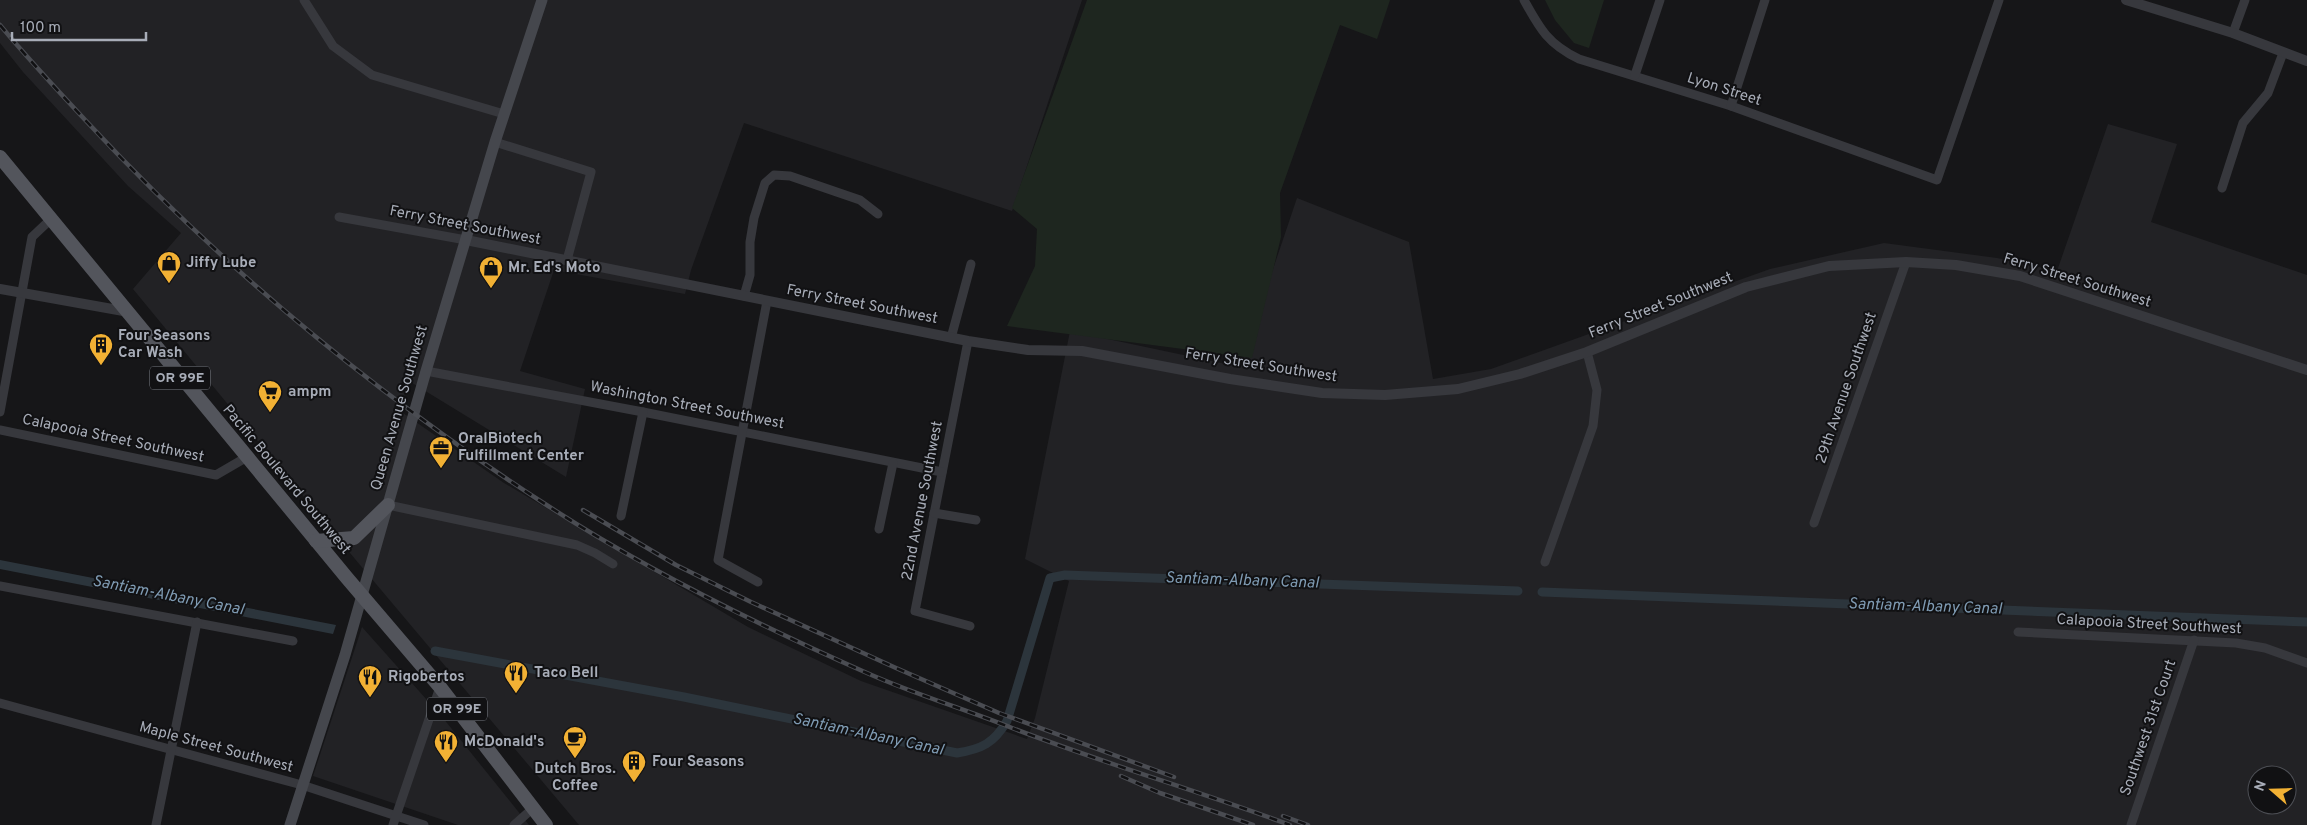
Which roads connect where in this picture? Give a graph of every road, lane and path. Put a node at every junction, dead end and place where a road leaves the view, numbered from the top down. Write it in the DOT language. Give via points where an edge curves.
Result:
graph roads {
  1 [pos="304,0"];
  2 [pos="542,0"];
  3 [pos="1524,0"];
  4 [pos="1660,0"];
  5 [pos="1765,0"];
  6 [pos="1999,0"];
  7 [pos="2126,0"];
  8 [pos="2244,0"];
  9 [pos="2233,33"];
  10 [pos="2283,53"];
  11 [pos="2307,61"];
  12 [pos="1635,76"];
  13 [pos="1731,106"];
  14 [pos="504,114"];
  15 [pos="496,142"];
  16 [pos="0,157"];
  17 [pos="2222,188"];
  18 [pos="878,214"];
  19 [pos="339,217"];
  20 [pos="51,220"];
  21 [pos="466,240"];
  22 [pos="567,260"];
  23 [pos="1906,262"];
  24 [pos="971,264"];
  25 [pos="0,289"];
  26 [pos="22,294"];
  27 [pos="744,296"];
  28 [pos="767,301"];
  29 [pos="129,312"];
  30 [pos="950,338"];
  31 [pos="968,341"];
  32 [pos="1587,352"];
  33 [pos="2307,370"];
  34 [pos="426,371"];
  35 [pos="0,412"];
  36 [pos="643,412"];
  37 [pos="0,430"];
  38 [pos="742,432"];
  39 [pos="247,457"];
  40 [pos="893,463"];
  41 [pos="942,472"];
  42 [pos="388,505"];
  43 [pos="934,513"];
  44 [pos="621,516"];
  45 [pos="976,520"];
  46 [pos="1814,523"];
  47 [pos="880,529"];
  48 [pos="316,542"];
  49 [pos="1545,562"];
  50 [pos="613,564"];
  51 [pos="758,582"];
  52 [pos="0,586"];
  53 [pos="362,597"];
  54 [pos="197,622"];
  55 [pos="970,626"];
  56 [pos="2018,632"];
  57 [pos="2194,640"];
  58 [pos="293,641"];
  59 [pos="2307,663"];
  60 [pos="440,687"];
  61 [pos="0,703"];
  62 [pos="171,751"];
  63 [pos="302,785"];
  64 [pos="532,809"];
  65 [pos="395,820"];
  66 [pos="156,825"];
  67 [pos="290,825"];
  68 [pos="424,825"];
  69 [pos="514,825"];
  70 [pos="546,825"];
  71 [pos="2131,825"];
  1 -- 14 [label="street" via="333,46 372,75"];
  2 -- 14 [label="main road, Queen Avenue Southwest"];
  3 -- 12 [label="street, Lyon Street" via="1544,33 1559,49 1579,59"];
  4 -- 12 [label="street"];
  5 -- 13 [label="street"];
  6 -- 13 [label="street, Lyon Street" via="1937,180"];
  7 -- 9 [label="street"];
  8 -- 9 [label="street"];
  9 -- 10 [label="street"];
  10 -- 11 [label="street"];
  10 -- 17 [label="street" via="2268,93 2243,123"];
  12 -- 13 [label="street, Lyon Street"];
  14 -- 15 [label="main road, Queen Avenue Southwest"];
  15 -- 21 [label="main road, Queen Avenue Southwest"];
  15 -- 22 [label="street" via="592,172"];
  16 -- 20 [label="main road, Pacific Boulevard Southwest / OR 99E"];
  18 -- 27 [label="street" via="860,200 790,176 774,175 765,183 754,218 750,275"];
  19 -- 21 [label="street, Ferry Street Southwest"];
  20 -- 26 [label="street" via="32,237"];
  20 -- 29 [label="main road, Pacific Boulevard Southwest / OR 99E"];
  21 -- 22 [label="street, Ferry Street Southwest"];
  21 -- 34 [label="main road, Queen Avenue Southwest"];
  22 -- 27 [label="street, Ferry Street Southwest"];
  23 -- 32 [label="street, Ferry Street Southwest" via="1828,266 1746,287"];
  23 -- 33 [label="street, Ferry Street Southwest" via="1956,265 2020,276"];
  23 -- 46 [label="street, 29th Avenue Southwest"];
  24 -- 30 [label="street"];
  25 -- 26 [label="street"];
  26 -- 29 [label="street"];
  26 -- 35 [label="street"];
  27 -- 28 [label="street, Ferry Street Southwest"];
  28 -- 30 [label="street, Ferry Street Southwest"];
  28 -- 38 [label="street"];
  29 -- 39 [label="main road, Pacific Boulevard Southwest / OR 99E"];
  30 -- 31 [label="street, Ferry Street Southwest"];
  31 -- 32 [label="street, Ferry Street Southwest" via="1028,350 1082,351 1322,393 1385,395 1458,389 1520,374"];
  31 -- 41 [label="street, 22nd Avenue Southwest"];
  32 -- 49 [label="street" via="1597,390 1593,426"];
  34 -- 36 [label="street, Washington Street Southwest"];
  34 -- 42 [label="main road, Queen Avenue Southwest"];
  36 -- 38 [label="street, Washington Street Southwest"];
  36 -- 44 [label="street"];
  37 -- 39 [label="street, Calapooia Street Southwest" via="216,475"];
  38 -- 40 [label="street, Washington Street Southwest"];
  38 -- 51 [label="street" via="718,560"];
  39 -- 48 [label="main road, Pacific Boulevard Southwest / OR 99E"];
  40 -- 41 [label="street, Washington Street Southwest"];
  40 -- 47 [label="street"];
  41 -- 43 [label="street, 22nd Avenue Southwest"];
  42 -- 48 [label="main road" via="354,538"];
  42 -- 50 [label="street" via="577,546 595,552"];
  42 -- 53 [label="main road, Queen Avenue Southwest"];
  43 -- 45 [label="street"];
  43 -- 55 [label="street, 22nd Avenue Southwest" via="915,611"];
  48 -- 53 [label="main road, Pacific Boulevard Southwest / OR 99E"];
  52 -- 54 [label="street"];
  53 -- 60 [label="main road, Pacific Boulevard Southwest / OR 99E"];
  53 -- 63 [label="main road, Queen Avenue Southwest"];
  54 -- 58 [label="street"];
  54 -- 62 [label="street"];
  56 -- 57 [label="street, Calapooia Street Southwest"];
  57 -- 59 [label="street, Calapooia Street Southwest" via="2251,645"];
  57 -- 71 [label="street, Southwest 31st Court"];
  60 -- 64 [label="main road, Pacific Boulevard Southwest / OR 99E"];
  60 -- 65 [label="street"];
  61 -- 62 [label="street, Maple Street Southwest"];
  62 -- 63 [label="street, Maple Street Southwest"];
  62 -- 66 [label="street"];
  63 -- 65 [label="street, Maple Street Southwest"];
  63 -- 67 [label="main road, Queen Avenue Southwest"];
  64 -- 69 [label="street"];
  64 -- 70 [label="main road, Pacific Boulevard Southwest / OR 99E"];
  65 -- 68 [label="street, Maple Street Southwest"];
}
